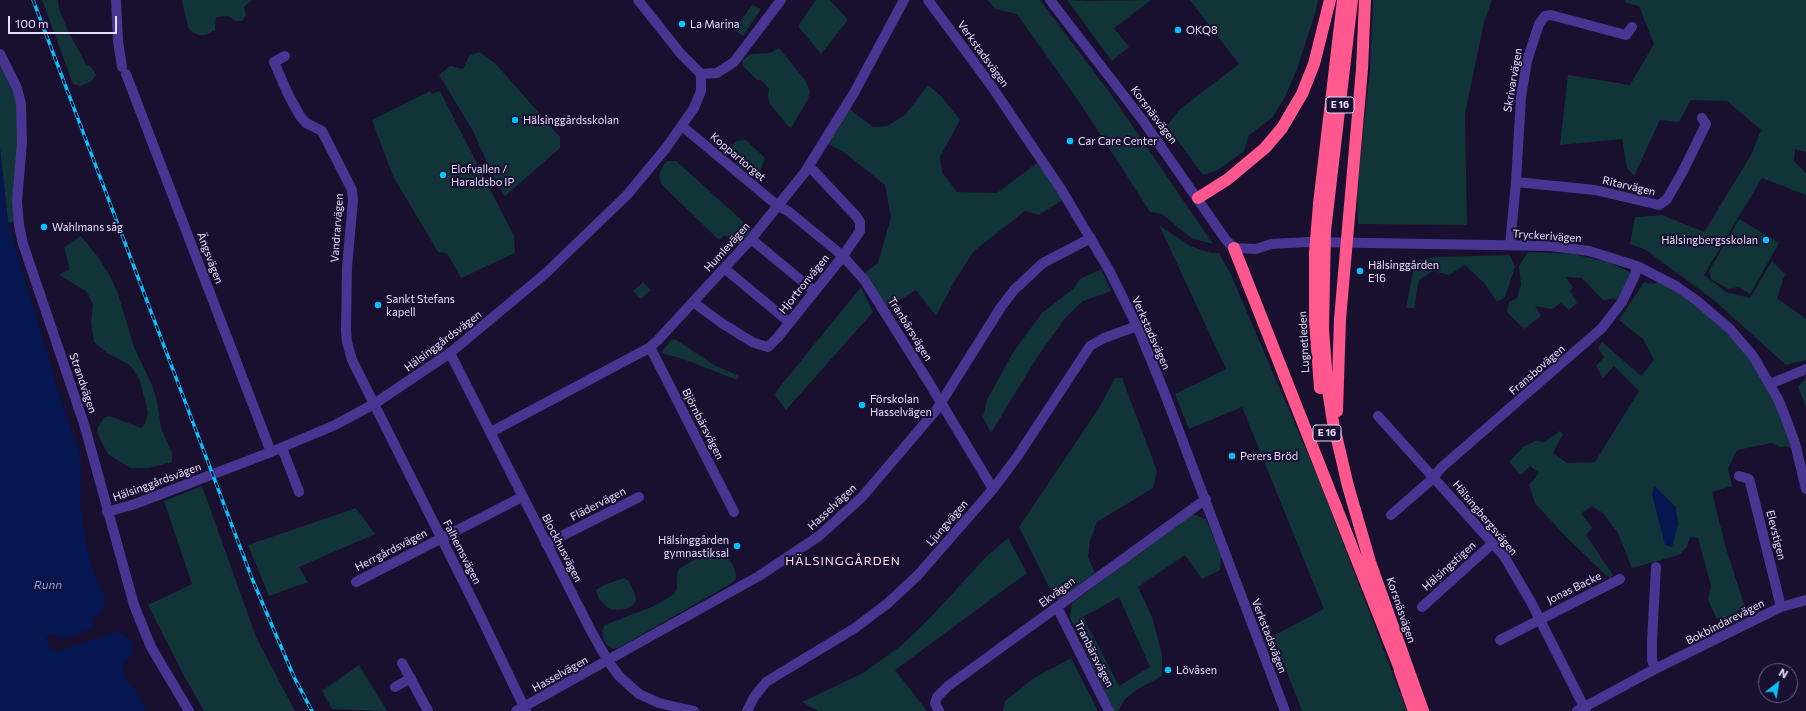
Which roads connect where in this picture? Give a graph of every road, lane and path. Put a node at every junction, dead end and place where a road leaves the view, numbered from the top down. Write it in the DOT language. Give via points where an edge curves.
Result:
graph roads {
  1 [pos="116,0"];
  2 [pos="638,0"];
  3 [pos="774,0"];
  4 [pos="781,0"];
  5 [pos="928,0"];
  6 [pos="1050,0"];
  7 [pos="1330,0"];
  8 [pos="1343,0"];
  9 [pos="1352,0"];
  10 [pos="1366,0"];
  11 [pos="904,1"];
  12 [pos="1632,27"];
  13 [pos="0,54"];
  14 [pos="285,56"];
  15 [pos="701,74"];
  16 [pos="1702,118"];
  17 [pos="682,126"];
  18 [pos="810,167"];
  19 [pos="1516,182"];
  20 [pos="1198,198"];
  21 [pos="778,206"];
  22 [pos="1323,207"];
  23 [pos="1091,238"];
  24 [pos="750,239"];
  25 [pos="1345,242"];
  26 [pos="1510,245"];
  27 [pos="1234,248"];
  28 [pos="843,256"];
  29 [pos="1319,256"];
  30 [pos="1637,266"];
  31 [pos="724,268"];
  32 [pos="814,291"];
  33 [pos="693,302"];
  34 [pos="789,322"];
  35 [pos="1137,326"];
  36 [pos="650,347"];
  37 [pos="450,353"];
  38 [pos="1806,369"];
  39 [pos="1770,384"];
  40 [pos="941,403"];
  41 [pos="374,404"];
  42 [pos="1378,416"];
  43 [pos="491,432"];
  44 [pos="282,448"];
  45 [pos="271,452"];
  46 [pos="1434,476"];
  47 [pos="1739,476"];
  48 [pos="993,489"];
  49 [pos="1806,489"];
  50 [pos="299,492"];
  51 [pos="522,497"];
  52 [pos="639,497"];
  53 [pos="1206,499"];
  54 [pos="107,512"];
  55 [pos="734,512"];
  56 [pos="1391,515"];
  57 [pos="1357,516"];
  58 [pos="442,538"];
  59 [pos="1493,543"];
  60 [pos="546,544"];
  61 [pos="1656,567"];
  62 [pos="1620,580"];
  63 [pos="356,582"];
  64 [pos="1806,600"];
  65 [pos="1057,607"];
  66 [pos="1422,607"];
  67 [pos="1781,607"];
  68 [pos="1540,619"];
  69 [pos="1500,640"];
  70 [pos="608,661"];
  71 [pos="402,663"];
  72 [pos="1655,669"];
  73 [pos="1400,672"];
  74 [pos="411,678"];
  75 [pos="395,687"];
  76 [pos="522,710"];
  77 [pos="1583,710"];
  78 [pos="189,711"];
  79 [pos="428,711"];
  80 [pos="694,711"];
  81 [pos="747,711"];
  82 [pos="939,711"];
  83 [pos="1109,711"];
  84 [pos="1285,711"];
  85 [pos="1414,711"];
  86 [pos="1423,711"];
  1 -- 45 [label="street, Ängsvägen" via="118,41 124,70"];
  2 -- 15 [label="street" via="680,54"];
  3 -- 15 [label="street" via="736,52"];
  4 -- 15 [label="street" via="734,62 717,73"];
  5 -- 23 [label="street, Verkstadsvägen" via="990,84"];
  6 -- 20 [label="street, Korsnäsvägen" via="1141,118"];
  7 -- 20 [label="highway" via="1314,64 1302,94 1282,128 1265,148 1228,179"];
  8 -- 22 [label="highway, Lugnetleden / E 16"];
  9 -- 22 [label="highway, Lugnetleden / E 16"];
  10 -- 25 [label="highway, E 16"];
  11 -- 18 [label="street, Humlevägen"];
  12 -- 19 [label="street, Skrivarvägen" via="1626,35 1553,15 1542,18 1535,32 1521,97"];
  13 -- 54 [label="street, Strandvägen" via="17,88 21,104 22,143 17,200 20,233 84,424"];
  14 -- 41 [label="street, Vandrarvägen" via="274,62 288,94 306,123 322,131 352,190 347,267 347,342 352,360"];
  15 -- 17 [label="street, Hälsinggårdsvägen" via="701,91"];
  16 -- 19 [label="street, Ritarvägen" via="1706,124 1683,171 1667,199 1659,205 1595,190"];
  17 -- 21 [label="street, Koppartorget"];
  17 -- 37 [label="street, Hälsinggårdsvägen" via="646,173 607,216 520,296"];
  18 -- 21 [label="street, Humlevägen"];
  18 -- 28 [label="street, Hjortronvägen" via="860,222 858,235"];
  19 -- 26 [label="street, Skrivarvägen"];
  20 -- 27 [label="street, Korsnäsvägen"];
  21 -- 24 [label="street, Humlevägen"];
  21 -- 28 [label="street, Tranbärsvägen" via="788,210"];
  22 -- 29 [label="highway, Lugnetleden / E 16"];
  23 -- 35 [label="street, Verkstadsvägen"];
  23 -- 40 [label="street, Hasselvägen" via="1043,263 1014,290"];
  24 -- 31 [label="street, Humlevägen"];
  24 -- 32 [label="street"];
  25 -- 26 [label="street, Tryckerivägen"];
  25 -- 27 [label="street, Tryckerivägen" via="1292,242 1271,244 1256,249"];
  25 -- 57 [label="highway, E 16" via="1337,417"];
  26 -- 30 [label="street, Tryckerivägen" via="1574,249"];
  27 -- 73 [label="highway, E 16"];
  28 -- 32 [label="street, Hjortronvägen"];
  28 -- 40 [label="street, Tranbärsvägen" via="878,300"];
  29 -- 57 [label="highway, Lugnetleden / E 16" via="1329,396 1342,461"];
  29 -- 73 [label="highway, Lugnetleden / E 16" via="1315,337 1328,438 1355,536"];
  30 -- 39 [label="street, Tryckerivägen" via="1676,286 1713,314 1742,342"];
  30 -- 46 [label="street, Fransbovägen" via="1622,302 1602,328"];
  31 -- 33 [label="street, Humlevägen"];
  31 -- 34 [label="street"];
  32 -- 34 [label="street, Hjortronvägen"];
  33 -- 34 [label="street, Hjortronvägen" via="744,338 762,346 770,346"];
  33 -- 36 [label="street, Humlevägen"];
  35 -- 48 [label="street, Ljungvägen" via="1090,346"];
  35 -- 53 [label="street, Verkstadsvägen"];
  36 -- 43 [label="street, Humlevägen"];
  36 -- 55 [label="street, Björnbärsvägen"];
  37 -- 41 [label="street, Hälsinggårdsvägen"];
  37 -- 43 [label="street, Blockhusvägen"];
  38 -- 39 [label="street"];
  39 -- 49 [label="street, Tryckerivägen" via="1791,432"];
  40 -- 48 [label="street, Tranbärsvägen"];
  40 -- 70 [label="street, Hasselvägen" via="862,497 820,536 759,576"];
  41 -- 44 [label="street, Hälsinggårdsvägen" via="335,425"];
  41 -- 58 [label="street, Falhemsvägen"];
  42 -- 46 [label="street, Hälsingbergsvägen"];
  43 -- 51 [label="street, Blockhusvägen"];
  44 -- 45 [label="street, Hälsinggårdsvägen"];
  44 -- 50 [label="street"];
  45 -- 54 [label="street, Hälsinggårdsvägen" via="135,504"];
  46 -- 56 [label="street"];
  46 -- 59 [label="street, Hälsingbergsvägen"];
  47 -- 67 [label="street, Elevstigen" via="1750,482"];
  48 -- 81 [label="street, Ljungvägen" via="918,575 888,603 855,628 766,682 754,696"];
  51 -- 58 [label="street, Herrgårdsvägen"];
  51 -- 60 [label="street, Blockhusvägen"];
  52 -- 60 [label="street, Flädervägen"];
  53 -- 65 [label="street, Ekvägen"];
  53 -- 84 [label="street, Verkstadsvägen"];
  54 -- 78 [label="street, Strandvägen" via="141,625 163,670"];
  57 -- 86 [label="highway, Korsnäsvägen / E 16"];
  58 -- 63 [label="street, Herrgårdsvägen"];
  58 -- 76 [label="street, Falhemsvägen"];
  59 -- 66 [label="street, Hälsingstigen"];
  59 -- 68 [label="street, Hälsingbergsvägen"];
  60 -- 70 [label="street, Blockhusvägen"];
  61 -- 72 [label="street" via="1652,641 1652,660"];
  62 -- 68 [label="street, Jonas Backe"];
  64 -- 67 [label="street, Bokbindarevägen"];
  65 -- 82 [label="street, Ekvägen" via="941,691 935,700"];
  65 -- 83 [label="street, Tranbärsvägen"];
  67 -- 72 [label="street, Bokbindarevägen"];
  68 -- 69 [label="street"];
  68 -- 77 [label="street, Hälsingbergsvägen"];
  70 -- 76 [label="street, Hasselvägen"];
  70 -- 80 [label="street, Blockhusvägen" via="619,676 641,696"];
  71 -- 74 [label="street"];
  72 -- 77 [label="street, Bokbindarevägen"];
  73 -- 85 [label="highway, E 16"];
  74 -- 75 [label="street"];
  74 -- 79 [label="street"];
}
